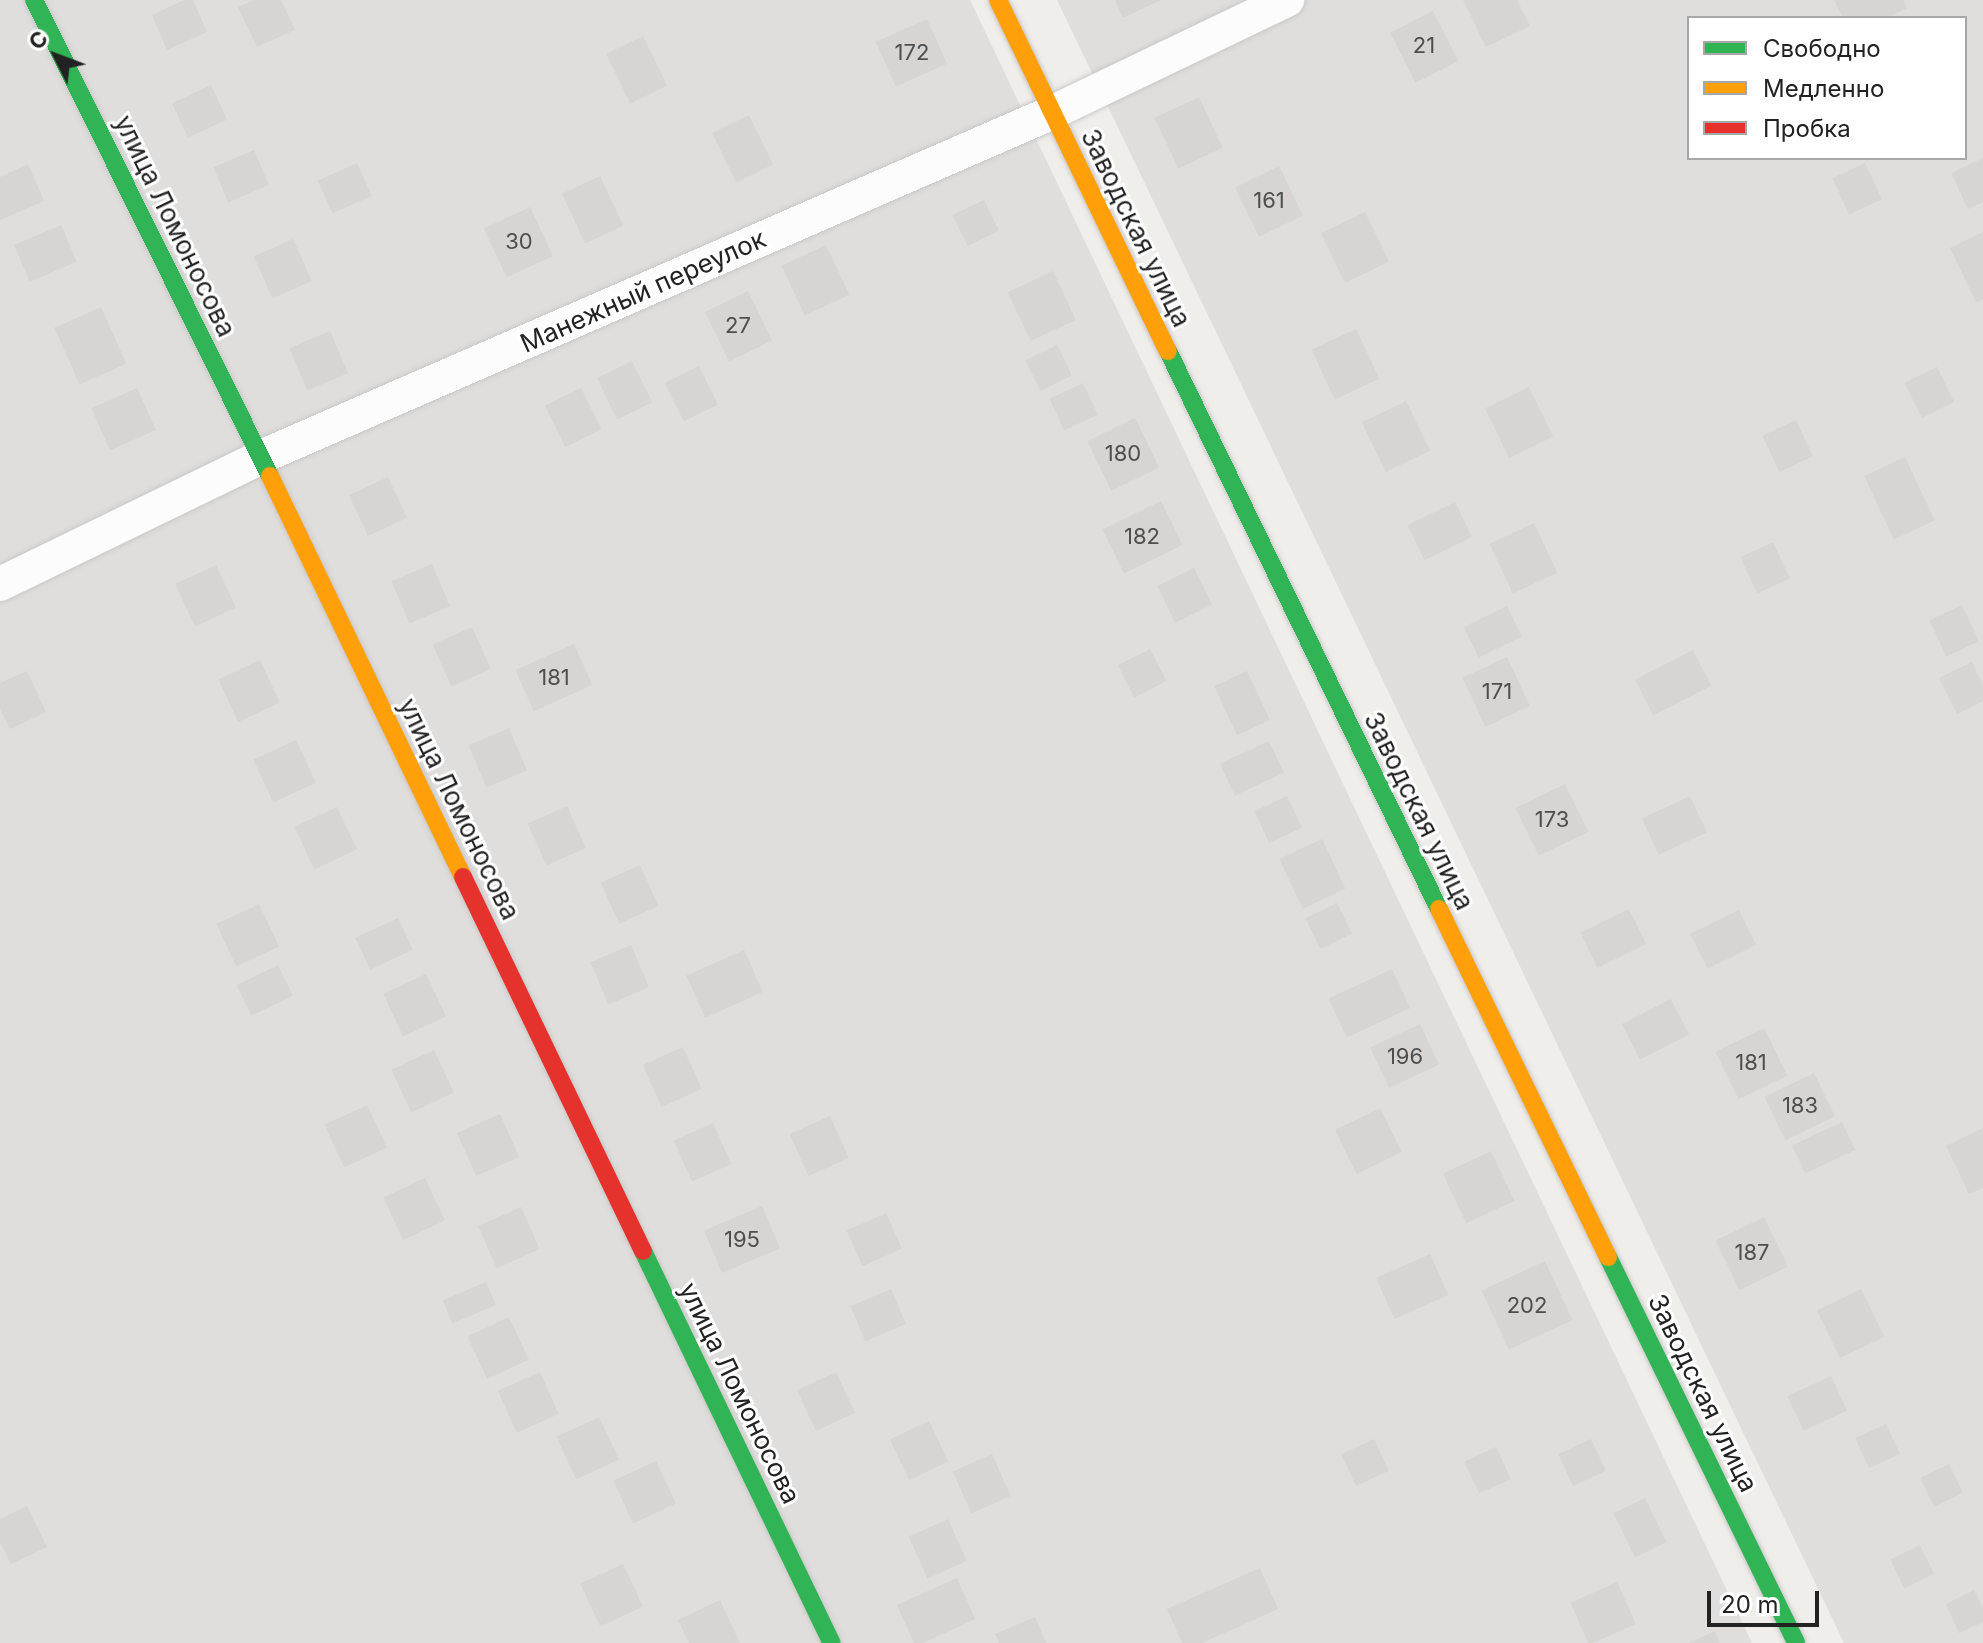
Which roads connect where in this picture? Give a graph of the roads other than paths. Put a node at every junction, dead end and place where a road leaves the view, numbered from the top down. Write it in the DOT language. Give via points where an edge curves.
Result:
graph roads {
  1 [pos="34,0"];
  2 [pos="998,0"];
  3 [pos="1287,0"];
  4 [pos="1051,113"];
  5 [pos="261,457"];
  6 [pos="0,584"];
  7 [pos="832,1643"];
  8 [pos="1796,1643"];
  1 -- 5 [label="street, улица Ломоносова"];
  2 -- 4 [label="street, Заводская улица"];
  3 -- 4 [label="street, Манежный переулок"];
  4 -- 5 [label="street, Манежный переулок"];
  4 -- 8 [label="street, Заводская улица"];
  5 -- 6 [label="street, Манежный переулок"];
  5 -- 7 [label="street, улица Ломоносова"];
}
